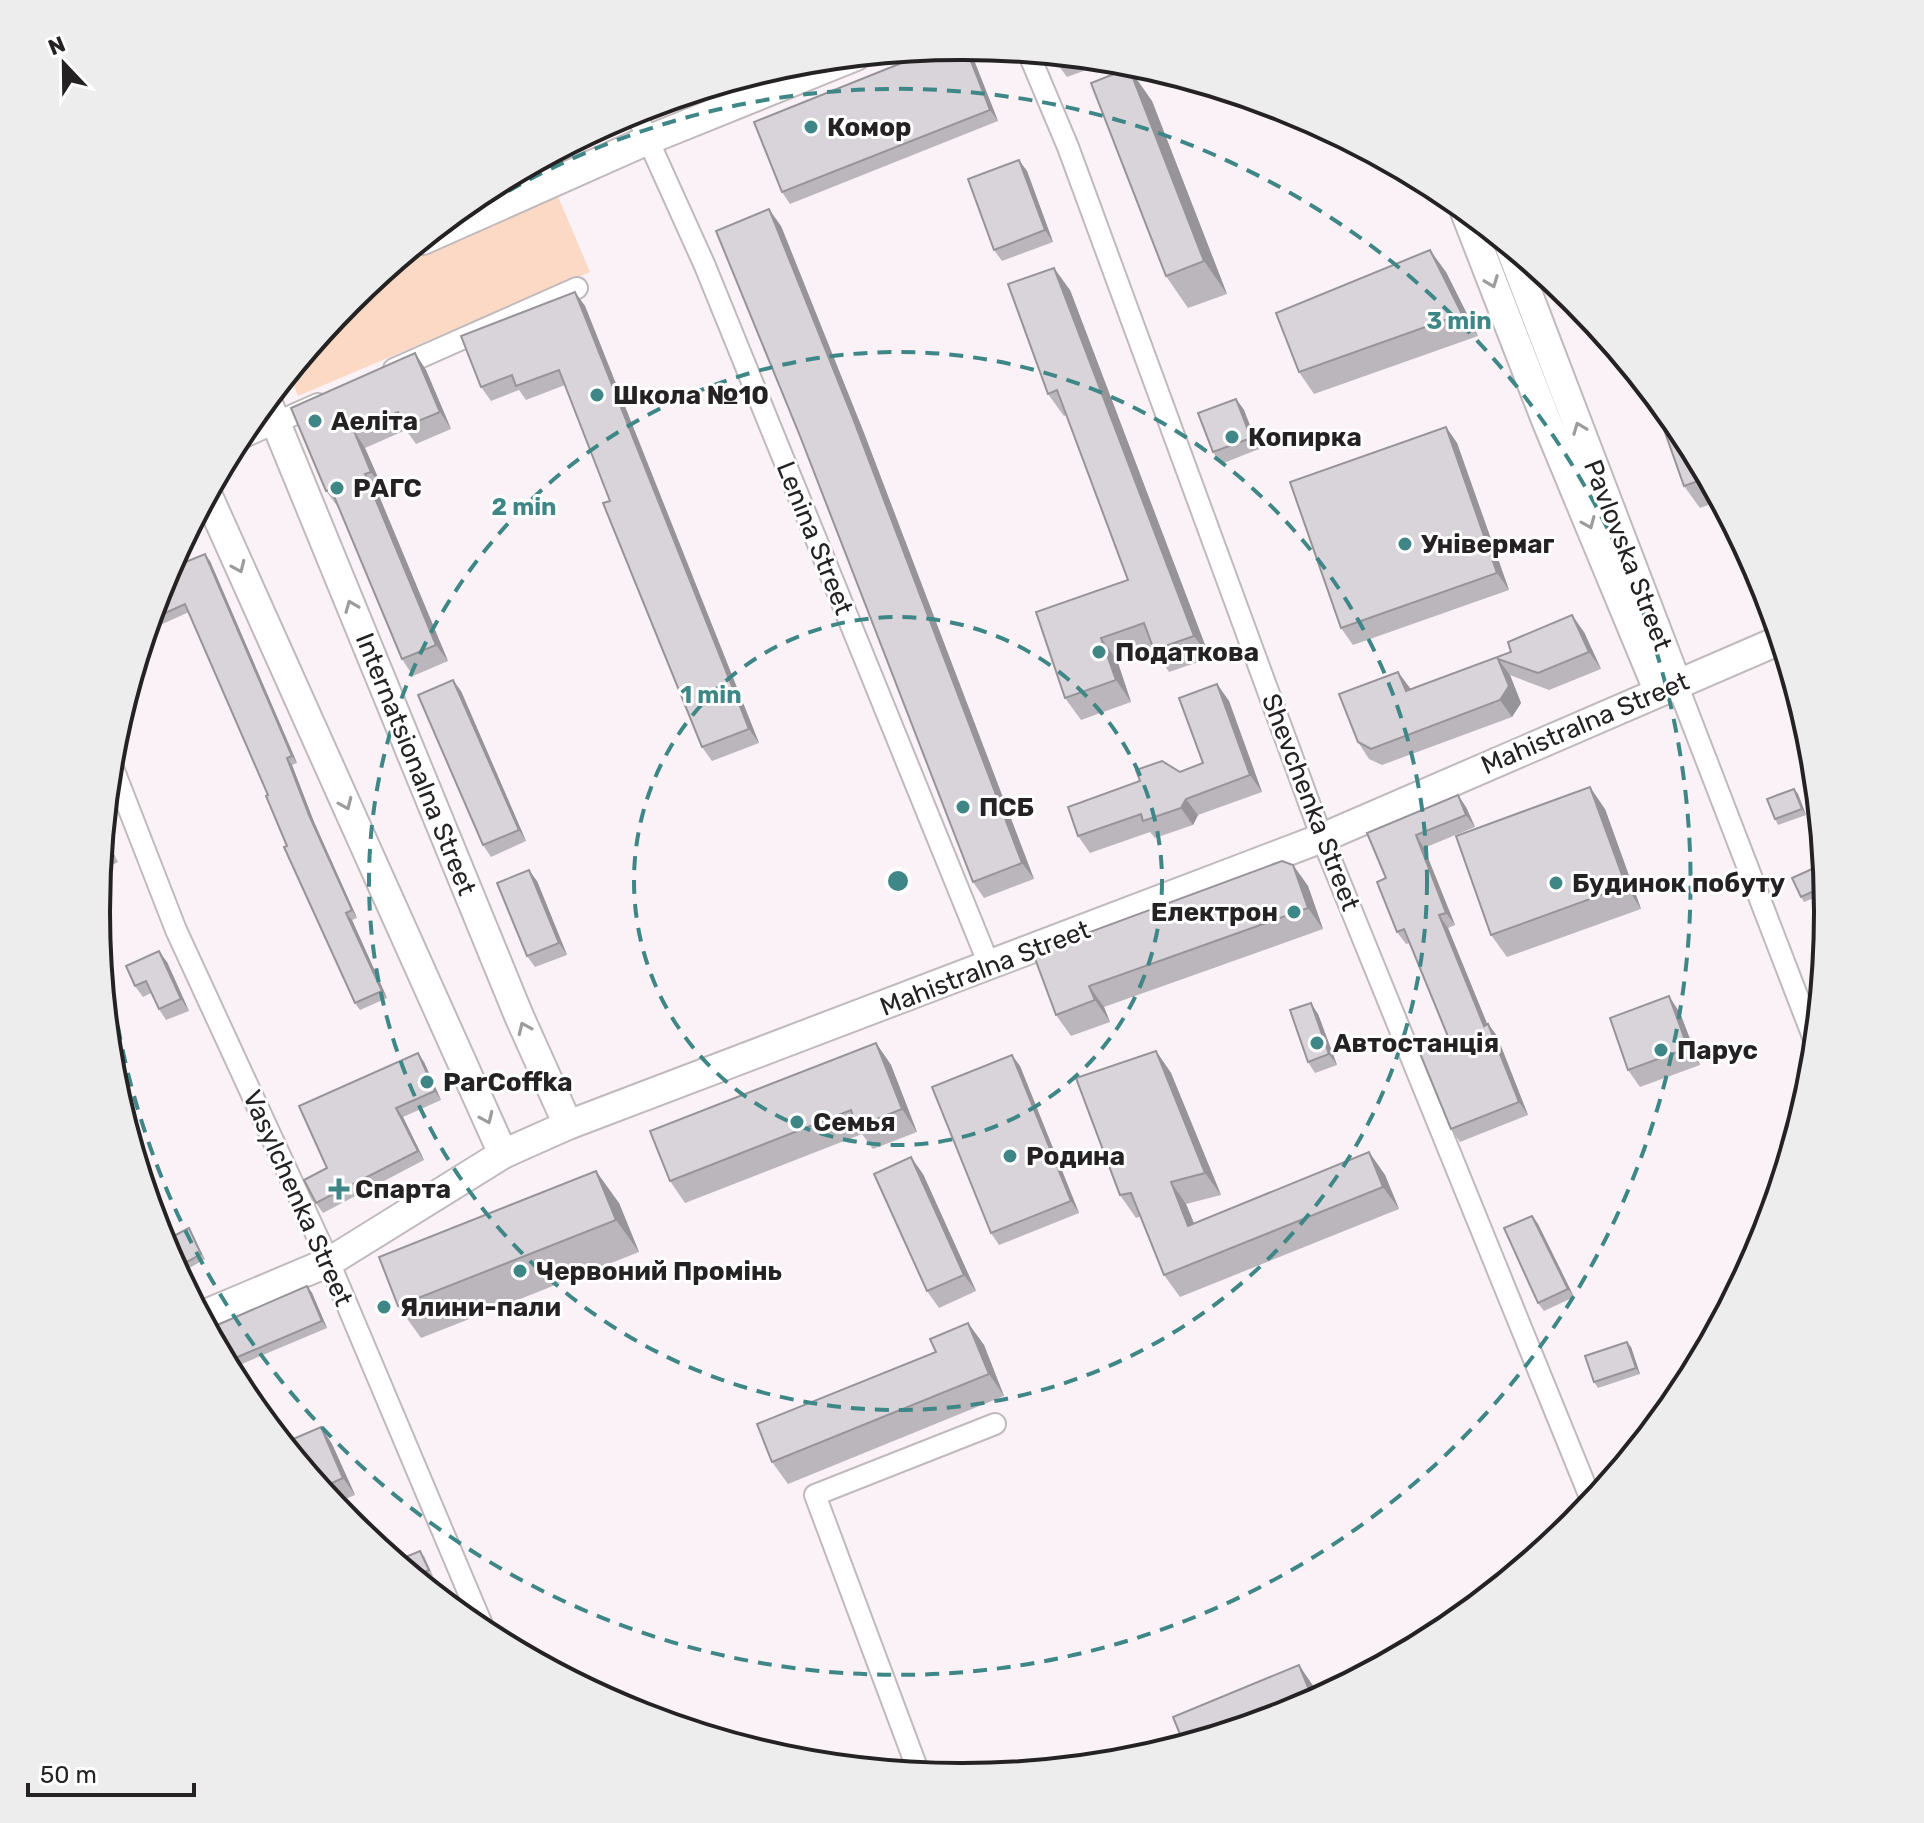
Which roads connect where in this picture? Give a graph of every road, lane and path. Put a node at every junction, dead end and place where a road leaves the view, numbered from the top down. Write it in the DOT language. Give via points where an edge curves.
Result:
graph roads {
  1 [pos="1033,63"];
  2 [pos="814,73"];
  3 [pos="640,123"];
  4 [pos="648,140"];
  5 [pos="464,222"];
  6 [pos="1472,231"];
  7 [pos="1517,266"];
  8 [pos="577,288"];
  9 [pos="376,377"];
  10 [pos="333,396"];
  11 [pos="272,412"];
  12 [pos="213,507"];
  13 [pos="1770,644"];
  14 [pos="1668,687"];
  15 [pos="120,787"];
  16 [pos="1322,838"];
  17 [pos="990,967"];
  18 [pos="1806,1021"];
  19 [pos="568,1125"];
  20 [pos="503,1154"];
  21 [pos="329,1262"];
  22 [pos="211,1312"];
  23 [pos="995,1424"];
  24 [pos="1587,1489"];
  25 [pos="476,1610"];
  26 [pos="915,1761"];
  1 -- 16 [label="street, Shevchenka Street"];
  2 -- 4 [label="street"];
  3 -- 4 [label="street, Lenina Street"];
  4 -- 5 [label="street"];
  4 -- 17 [label="street, Lenina Street" via="705,266"];
  6 -- 14 [label="street, Pavlovska Street, one-way" via="1546,420"];
  14 -- 7 [label="street, Pavlovska Street, one-way"];
  8 -- 9 [label="street"];
  10 -- 11 [label="street"];
  19 -- 11 [label="street, Internatsionalna Street, one-way"];
  12 -- 20 [label="street, one-way"];
  13 -- 14 [label="street, Mahistralna Street"];
  14 -- 16 [label="street, Mahistralna Street"];
  14 -- 18 [label="street, Pavlovska Street"];
  15 -- 21 [label="street, Vasylchenka Street" via="176,930"];
  16 -- 17 [label="street, Mahistralna Street"];
  16 -- 24 [label="street, Shevchenka Street"];
  17 -- 19 [label="street, Mahistralna Street"];
  19 -- 20 [label="street, Mahistralna Street"];
  20 -- 21 [label="street, Mahistralna Street"];
  21 -- 22 [label="street, Mahistralna Street"];
  21 -- 25 [label="street, Vasylchenka Street"];
  23 -- 26 [label="street" via="815,1495"];
}
